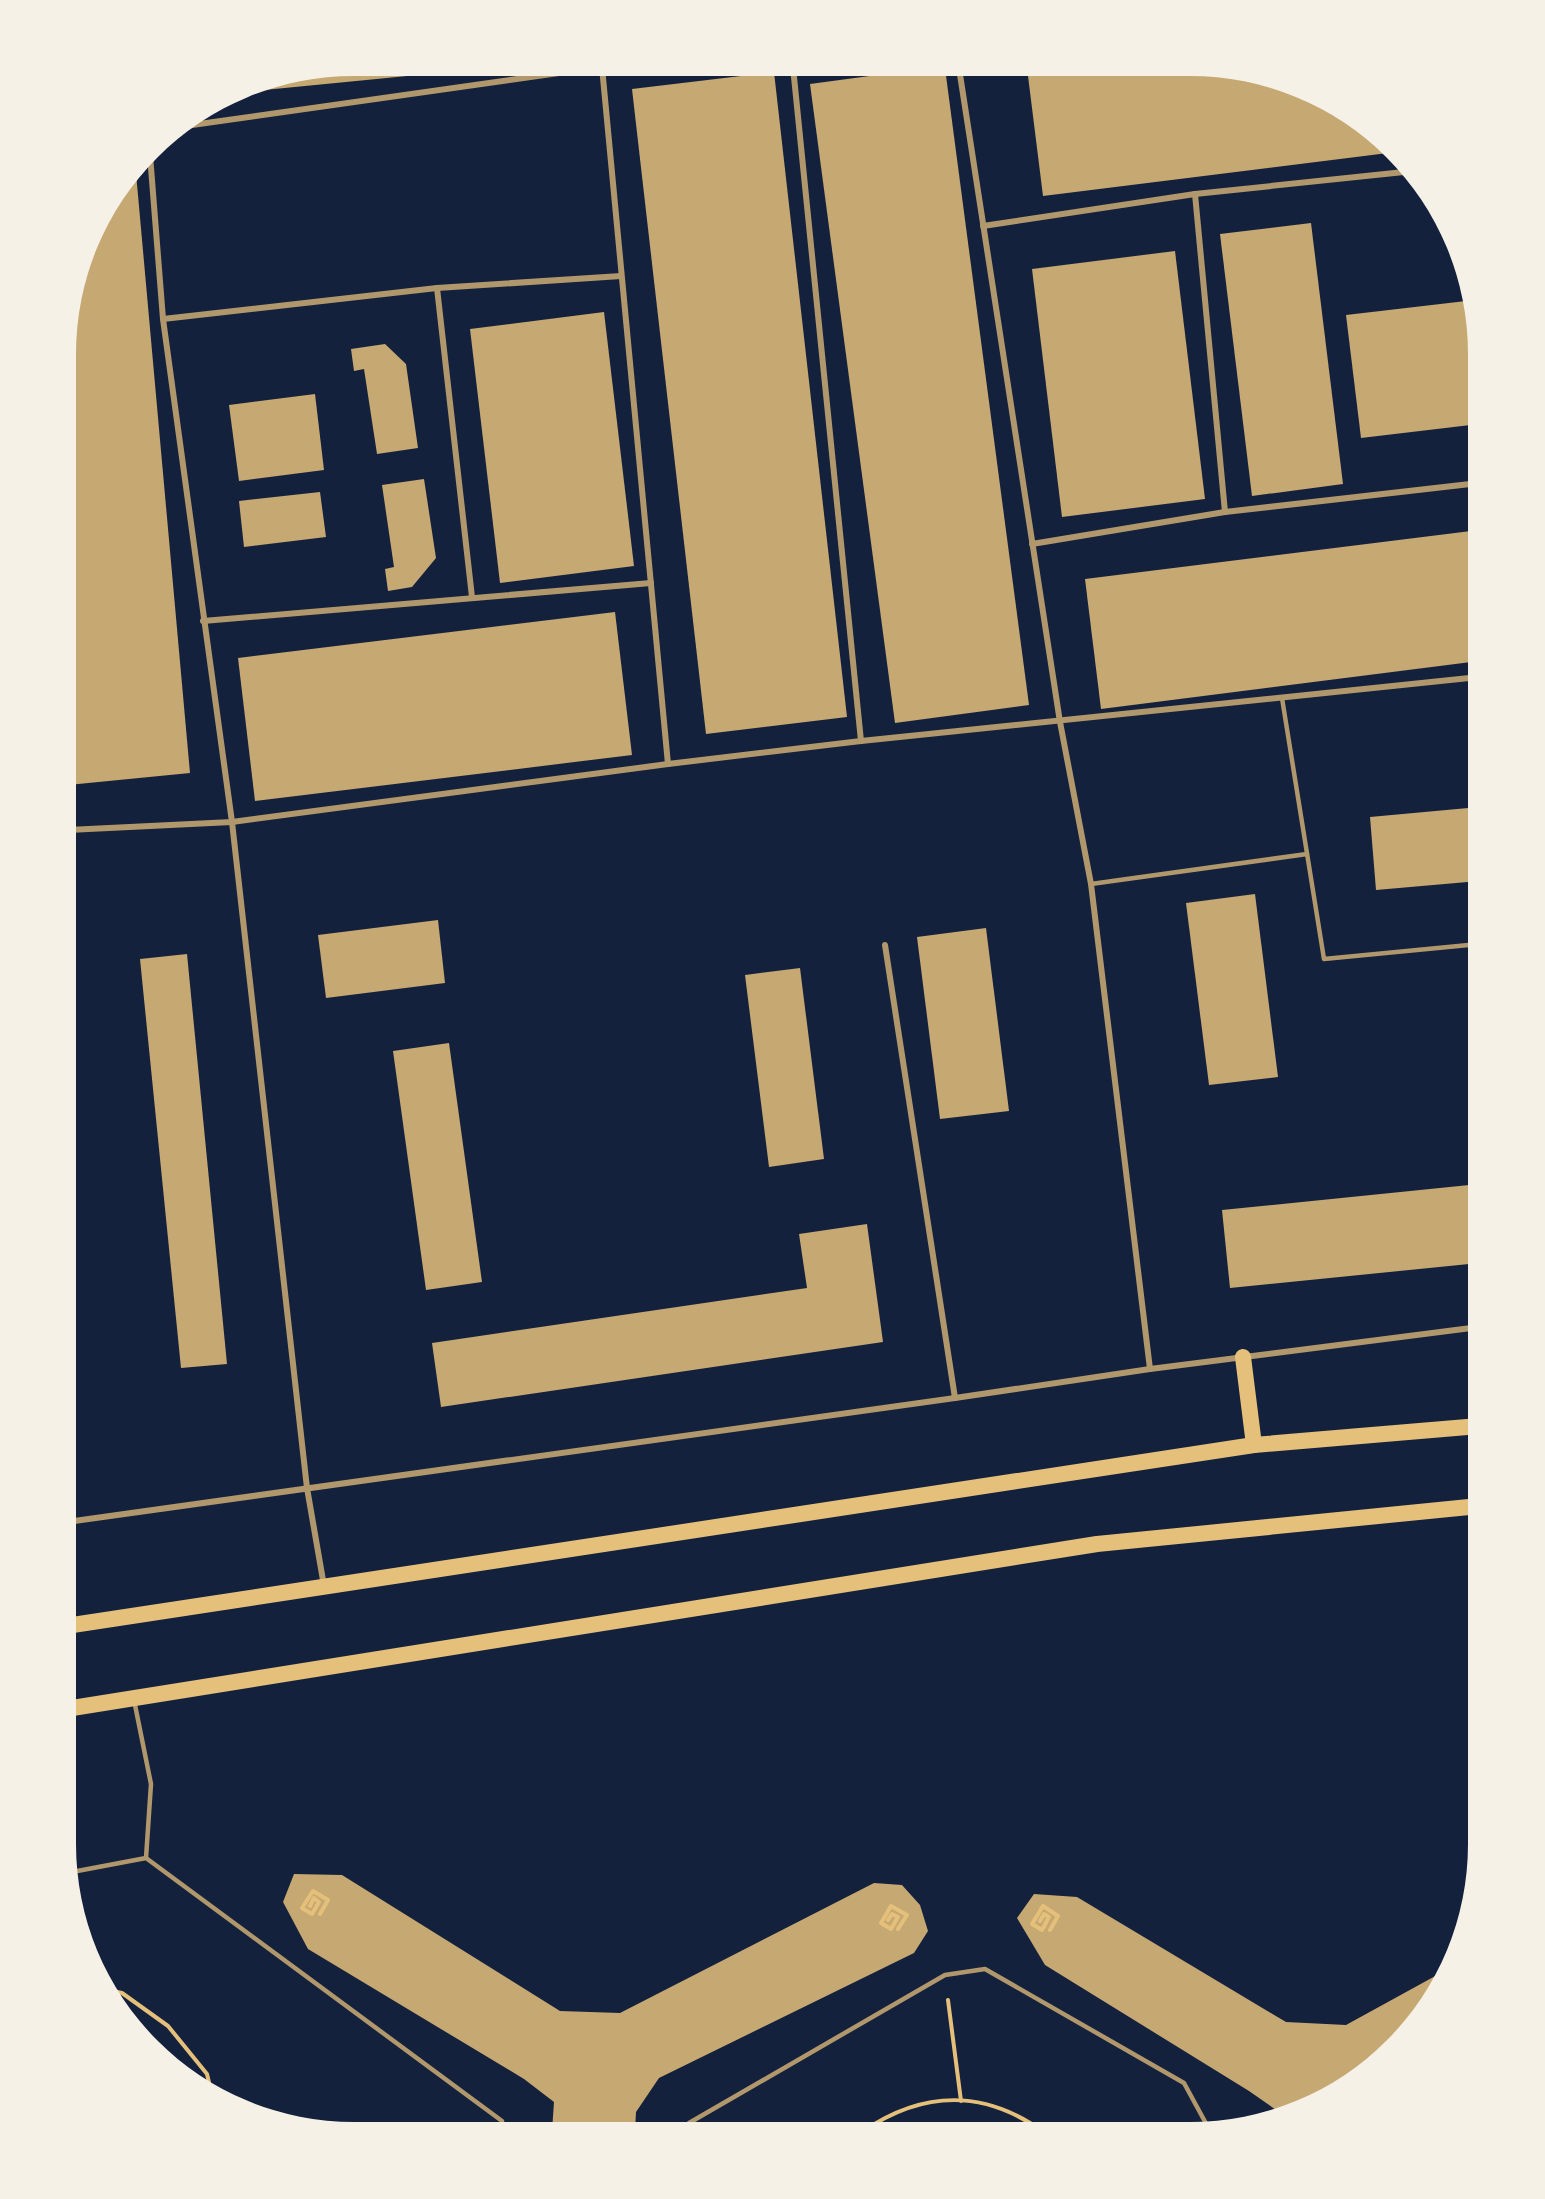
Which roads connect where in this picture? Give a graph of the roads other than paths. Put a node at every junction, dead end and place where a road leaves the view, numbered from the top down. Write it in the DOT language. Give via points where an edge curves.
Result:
graph roads {
  1 [pos="538,76"];
  2 [pos="602,76"];
  3 [pos="794,76"];
  4 [pos="960,76"];
  5 [pos="199,124"];
  6 [pos="151,166"];
  7 [pos="1400,172"];
  8 [pos="1195,194"];
  9 [pos="983,226"];
  10 [pos="621,276"];
  11 [pos="436,288"];
  12 [pos="163,319"];
  13 [pos="1468,484"];
  14 [pos="1225,513"];
  15 [pos="1032,544"];
  16 [pos="651,583"];
  17 [pos="472,597"];
  18 [pos="203,621"];
  19 [pos="1468,677"];
  20 [pos="1282,698"];
  21 [pos="1060,722"];
  22 [pos="861,741"];
  23 [pos="669,764"];
  24 [pos="232,822"];
  25 [pos="76,830"];
  26 [pos="1307,854"];
  27 [pos="1091,884"];
  28 [pos="885,945"];
  29 [pos="1468,945"];
  30 [pos="1468,1328"];
  31 [pos="1243,1357"];
  32 [pos="1150,1369"];
  33 [pos="955,1398"];
  34 [pos="1468,1427"];
  35 [pos="1254,1445"];
  36 [pos="307,1488"];
  37 [pos="1468,1507"];
  38 [pos="76,1521"];
  39 [pos="324,1586"];
  40 [pos="76,1624"];
  41 [pos="134,1698"];
  42 [pos="76,1707"];
  43 [pos="146,1858"];
  44 [pos="78,1871"];
  45 [pos="502,2122"];
  46 [pos="691,2122"];
  47 [pos="1205,2122"];
  1 -- 5 [label="street"];
  2 -- 10 [label="street"];
  3 -- 22 [label="street"];
  4 -- 9 [label="street"];
  6 -- 12 [label="street"];
  7 -- 8 [label="street"];
  8 -- 9 [label="street"];
  8 -- 14 [label="street"];
  9 -- 15 [label="street"];
  10 -- 11 [label="street"];
  10 -- 16 [label="street"];
  11 -- 12 [label="street"];
  11 -- 17 [label="street"];
  12 -- 18 [label="street"];
  13 -- 14 [label="street"];
  14 -- 15 [label="street"];
  15 -- 21 [label="street"];
  16 -- 17 [label="street"];
  16 -- 23 [label="street"];
  17 -- 18 [label="street"];
  18 -- 24 [label="street"];
  19 -- 20 [label="street"];
  20 -- 21 [label="street"];
  20 -- 26 [label="lane"];
  21 -- 22 [label="street"];
  21 -- 27 [label="street"];
  22 -- 23 [label="street"];
  23 -- 24 [label="street"];
  24 -- 25 [label="street"];
  24 -- 36 [label="street"];
  26 -- 27 [label="lane"];
  26 -- 29 [label="lane" via="1324,959"];
  27 -- 32 [label="street"];
  28 -- 33 [label="street"];
  30 -- 31 [label="street"];
  31 -- 32 [label="street"];
  31 -- 35 [label="highway"];
  32 -- 33 [label="street"];
  33 -- 36 [label="street"];
  34 -- 35 [label="highway"];
  35 -- 39 [label="highway"];
  36 -- 38 [label="street"];
  36 -- 39 [label="street"];
  37 -- 41 [label="highway" via="1097,1544"];
  39 -- 40 [label="highway"];
  41 -- 42 [label="highway"];
  41 -- 43 [label="lane" via="151,1785"];
  43 -- 44 [label="lane"];
  43 -- 45 [label="lane"];
  46 -- 47 [label="lane" via="945,1975 985,1969 1184,2083"];
}
